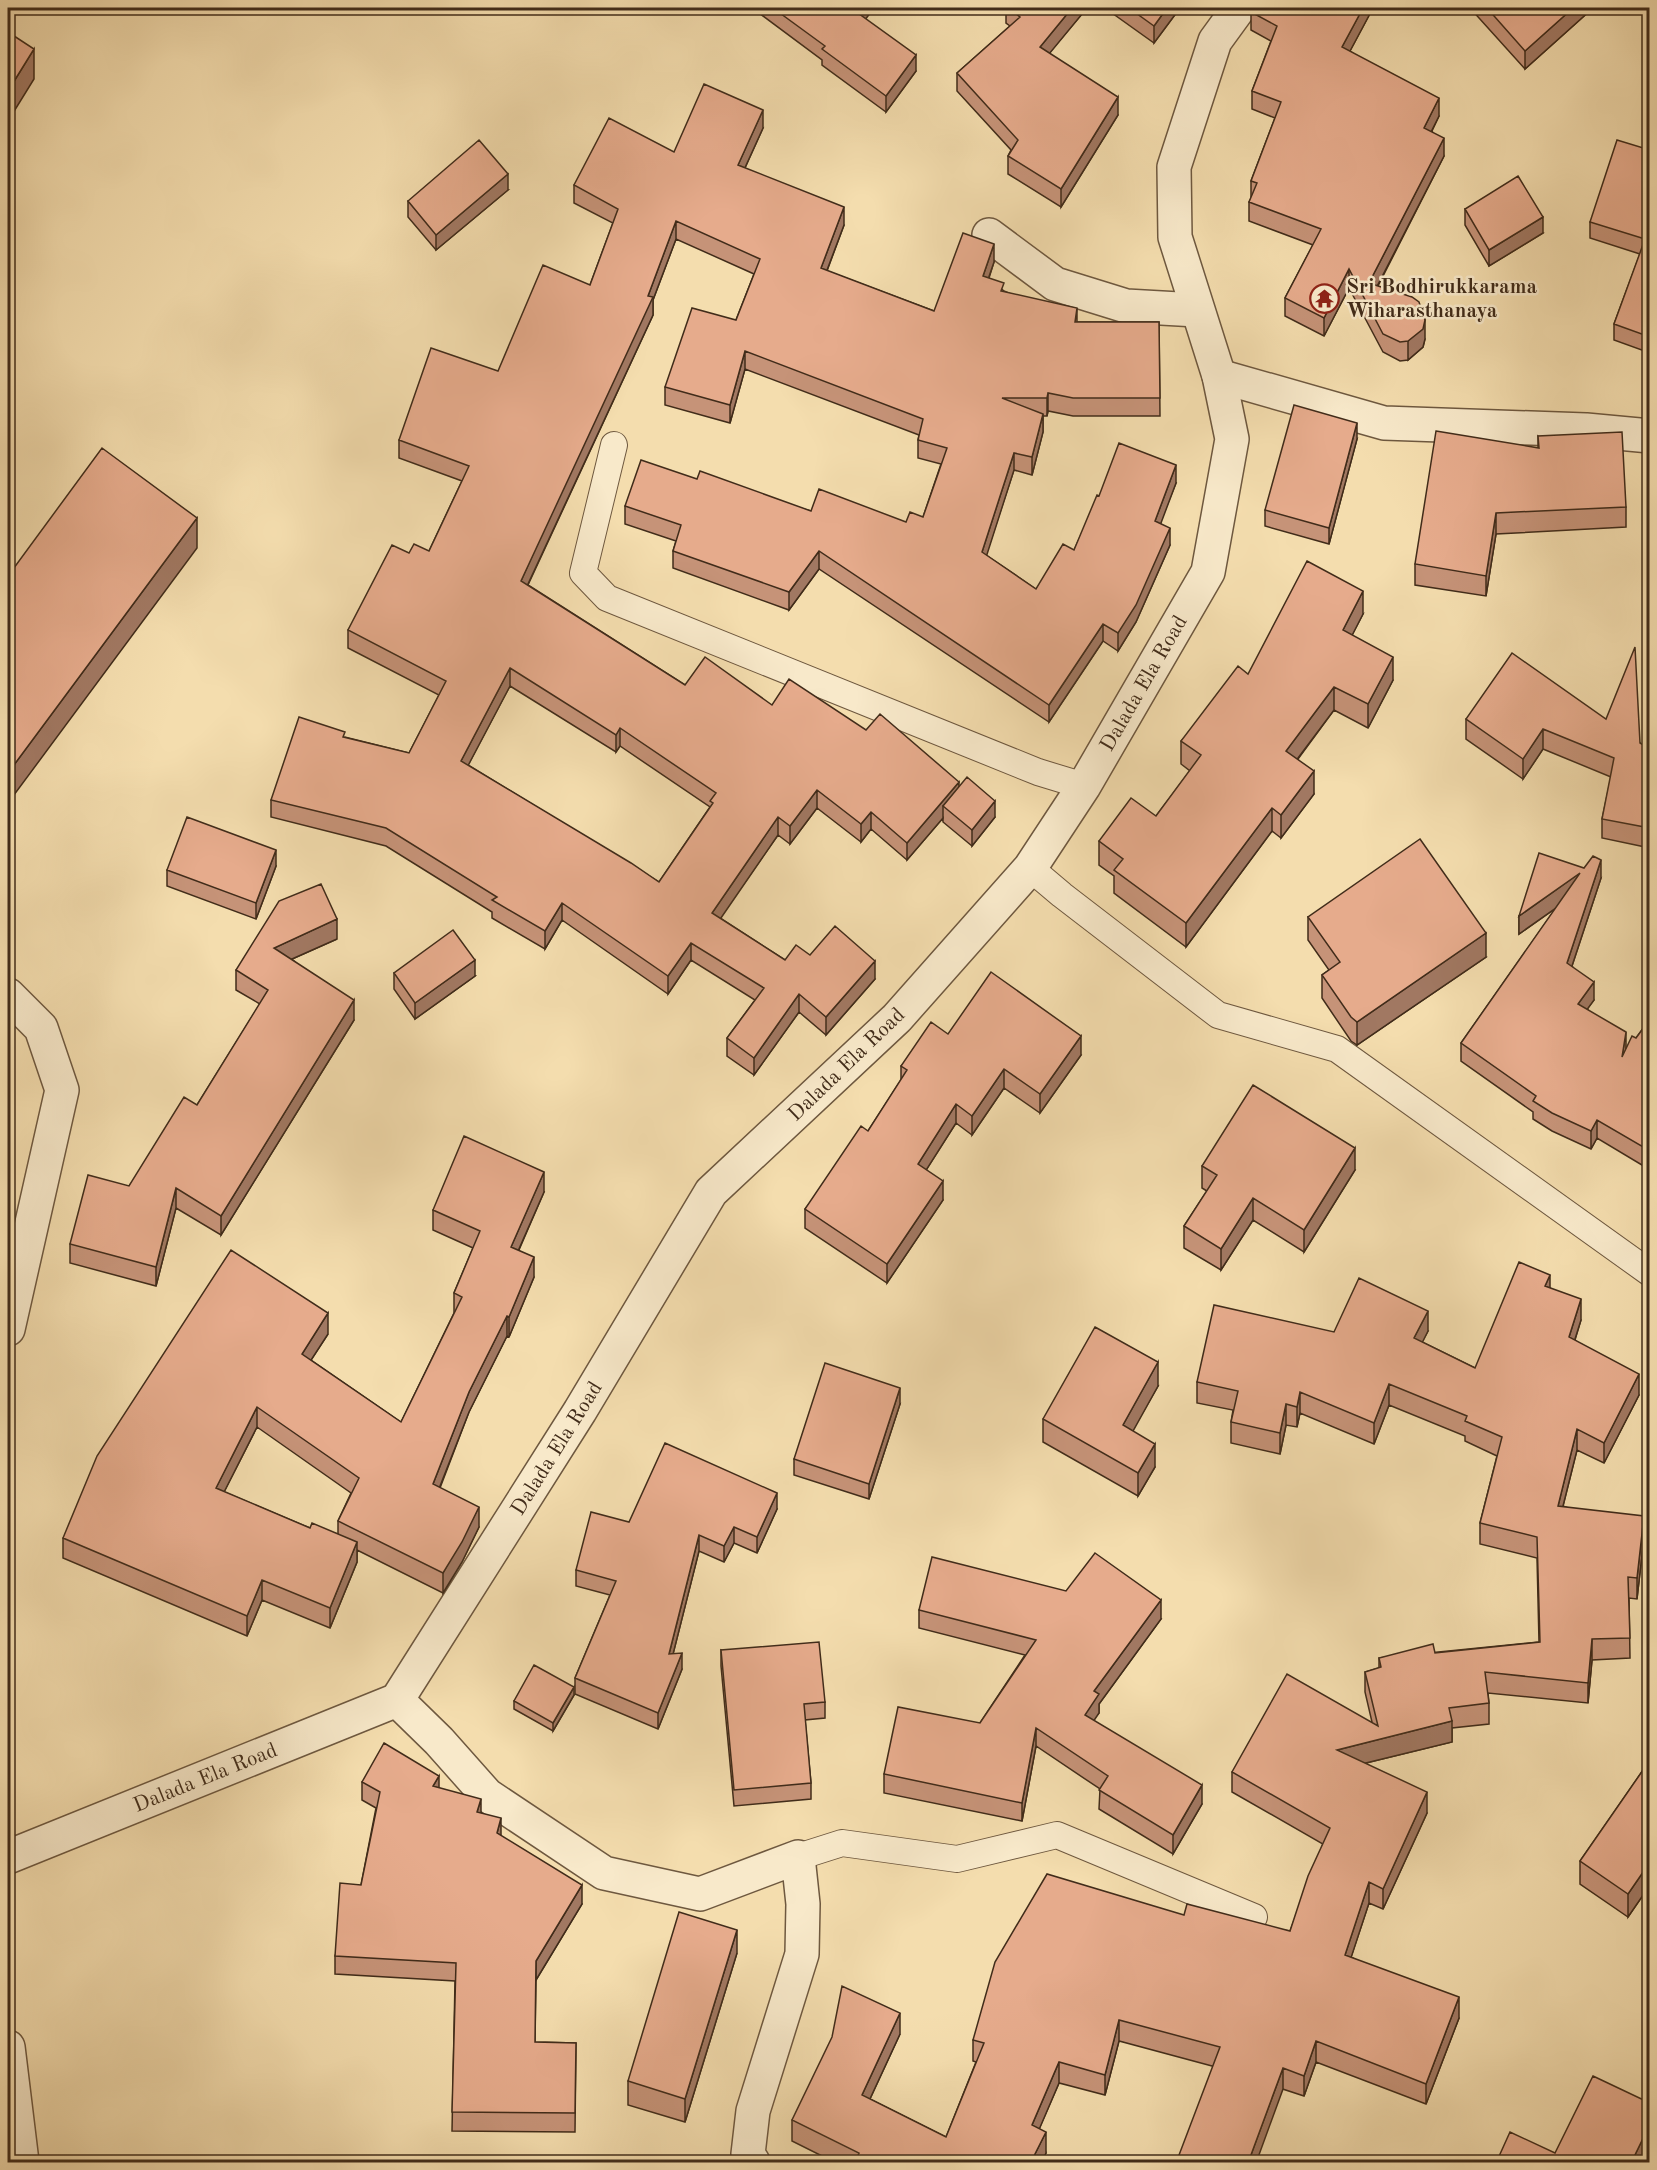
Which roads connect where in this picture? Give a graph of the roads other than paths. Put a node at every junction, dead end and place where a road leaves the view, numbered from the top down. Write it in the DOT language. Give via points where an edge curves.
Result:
graph roads {
  1 [pos="1239,8"];
  2 [pos="989,235"];
  3 [pos="1197,310"];
  4 [pos="1219,376"];
  5 [pos="1650,436"];
  6 [pos="614,445"];
  7 [pos="1084,786"];
  8 [pos="1030,868"];
  9 [pos="8,995"];
  10 [pos="1650,1273"];
  11 [pos="8,1329"];
  12 [pos="397,1700"];
  13 [pos="8,1857"];
  14 [pos="798,1857"];
  15 [pos="1254,1917"];
  16 [pos="8,2047"];
  17 [pos="22,2163"];
  18 [pos="753,2163"];
  1 -- 3 [label="street, Dalada Ela Road" via="1215,41 1174,167 1175,237"];
  2 -- 3 [label="street" via="1055,284 1125,306"];
  3 -- 4 [label="street, Dalada Ela Road"];
  4 -- 5 [label="street" via="1384,423"];
  4 -- 7 [label="street, Dalada Ela Road" via="1232,439 1208,572"];
  6 -- 7 [label="lane" via="583,573 607,598 1027,768"];
  7 -- 8 [label="street, Dalada Ela Road"];
  8 -- 10 [label="lane" via="1218,1015 1337,1049"];
  8 -- 12 [label="street, Dalada Ela Road" via="897,1018 711,1192 580,1412"];
  9 -- 11 [label="street" via="40,1028 62,1090"];
  12 -- 13 [label="street, Dalada Ela Road"];
  12 -- 14 [label="street" via="487,1795 604,1873 700,1894"];
  14 -- 15 [label="lane" via="842,1843 957,1859 1057,1835"];
  14 -- 18 [label="street" via="803,1904 802,1954 753,2111 748,2154"];
  16 -- 17 [label="street"];
}
